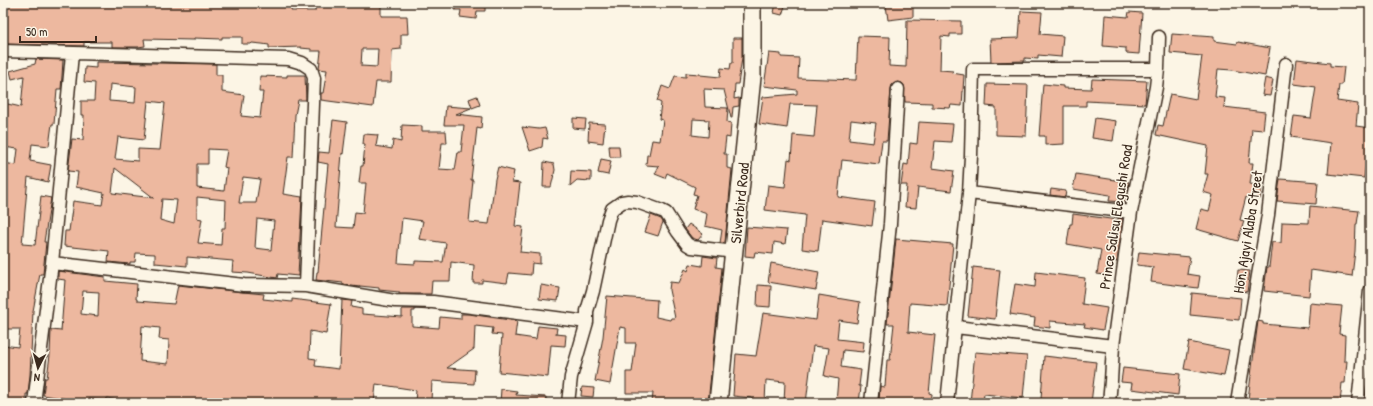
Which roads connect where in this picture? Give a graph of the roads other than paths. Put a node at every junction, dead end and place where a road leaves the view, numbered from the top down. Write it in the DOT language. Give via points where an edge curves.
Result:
graph roads {
  1 [pos="752,3"];
  2 [pos="1159,37"];
  3 [pos="3,51"];
  4 [pos="72,54"];
  5 [pos="1286,64"];
  6 [pos="1158,69"];
  7 [pos="898,89"];
  8 [pos="969,194"];
  9 [pos="1131,212"];
  10 [pos="735,252"];
  11 [pos="52,263"];
  12 [pos="306,286"];
  13 [pos="1370,291"];
  14 [pos="587,322"];
  15 [pos="956,327"];
  16 [pos="1368,339"];
  17 [pos="1113,346"];
  18 [pos="34,403"];
  19 [pos="568,403"];
  20 [pos="718,403"];
  21 [pos="871,403"];
  22 [pos="947,403"];
  23 [pos="1109,403"];
  24 [pos="1237,403"];
  25 [pos="1358,403"];
  1 -- 10 [label="street, Silverbird Road" via="752,77"];
  2 -- 6 [label="street, Prince Salisu Elegushi Road"];
  3 -- 4 [label="street"];
  4 -- 11 [label="street"];
  4 -- 12 [label="street" via="289,59 311,69 314,78"];
  5 -- 24 [label="street, Hon. Ajayi Alaba Street" via="1268,215"];
  6 -- 8 [label="street" via="973,69"];
  6 -- 9 [label="street, Prince Salisu Elegushi Road"];
  7 -- 21 [label="street" via="890,224"];
  8 -- 9 [label="street"];
  8 -- 15 [label="street"];
  9 -- 17 [label="street, Prince Salisu Elegushi Road"];
  10 -- 14 [label="street" via="687,244 666,213 637,202 622,202 612,208 610,214 587,311"];
  10 -- 20 [label="street, Silverbird Road"];
  11 -- 12 [label="street" via="244,285"];
  11 -- 18 [label="street"];
  12 -- 14 [label="street" via="395,301 433,302"];
  13 -- 16 [label="street"];
  14 -- 19 [label="street" via="571,377"];
  15 -- 17 [label="street"];
  15 -- 22 [label="street"];
  16 -- 25 [label="street"];
  17 -- 23 [label="street, Prince Salisu Elegushi Road"];
}
